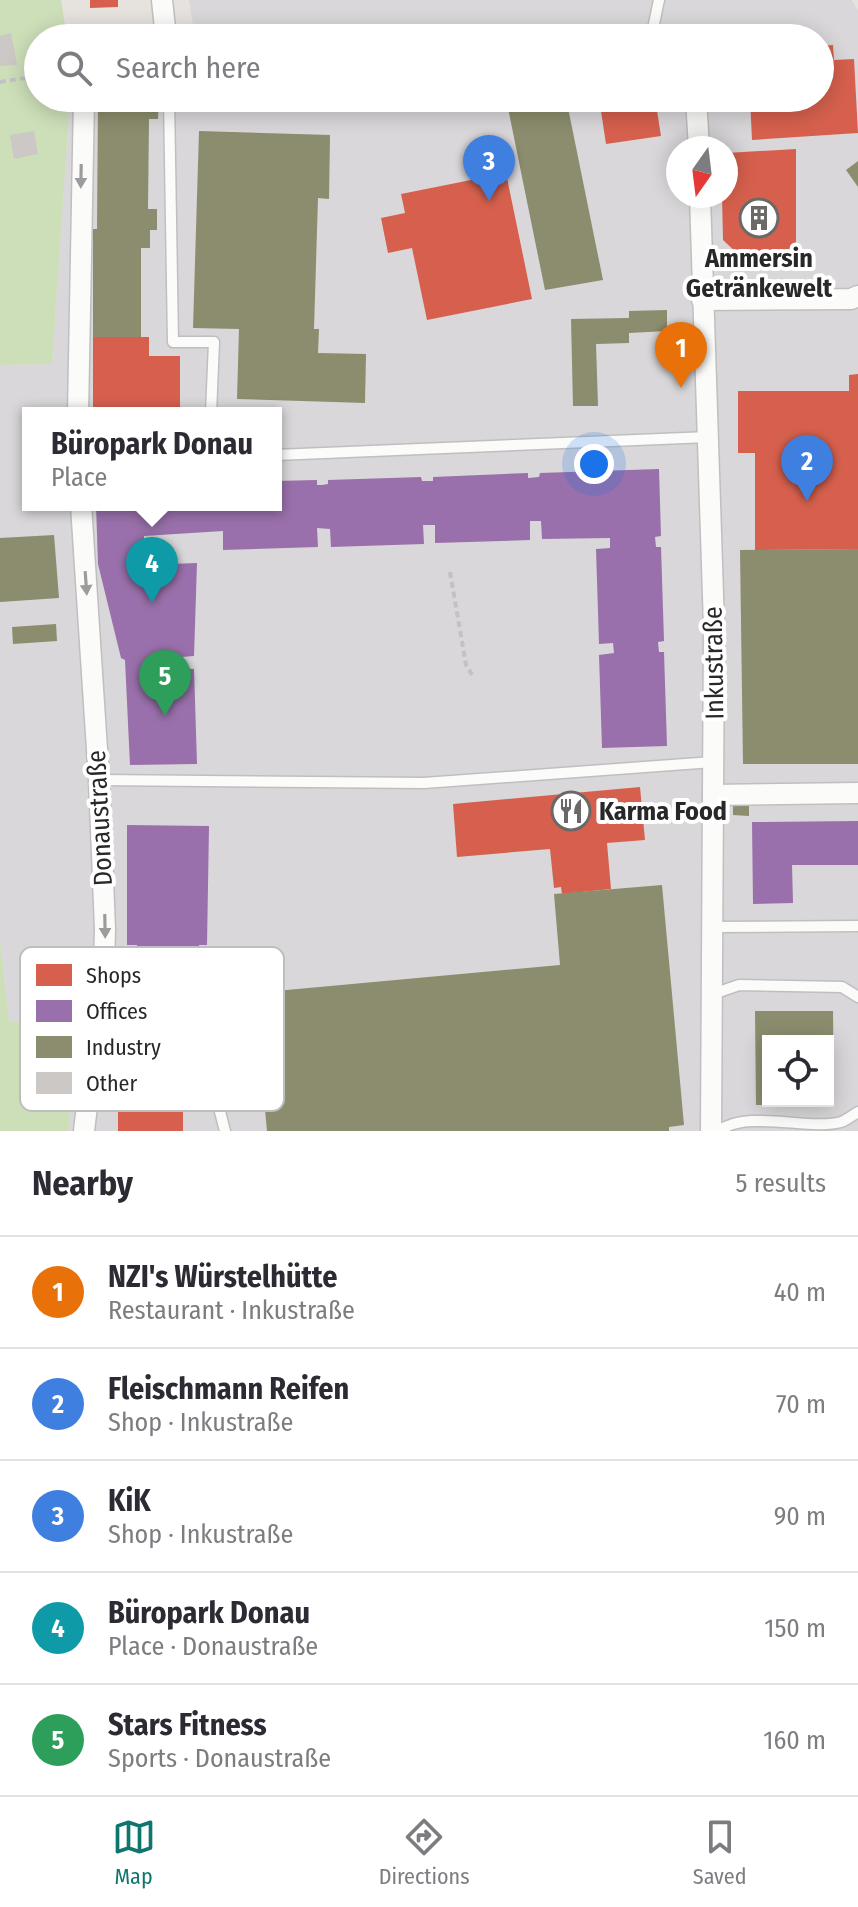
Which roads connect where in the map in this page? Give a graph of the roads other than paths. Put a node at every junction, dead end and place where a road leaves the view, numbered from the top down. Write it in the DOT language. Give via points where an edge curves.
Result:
graph roads {
  1 [pos="162,0"];
  2 [pos="659,0"];
  3 [pos="165,24"];
  4 [pos="654,24"];
  5 [pos="84,112"];
  6 [pos="169,112"];
  7 [pos="697,112"];
  8 [pos="698,136"];
  9 [pos="700,208"];
  10 [pos="854,298"];
  11 [pos="702,300"];
  12 [pos="78,407"];
  13 [pos="211,407"];
  14 [pos="709,437"];
  15 [pos="282,455"];
  16 [pos="81,511"];
  17 [pos="713,762"];
  18 [pos="99,780"];
  19 [pos="858,793"];
  20 [pos="713,795"];
  21 [pos="858,926"];
  22 [pos="711,927"];
  23 [pos="104,947"];
  24 [pos="710,995"];
  25 [pos="858,997"];
  26 [pos="86,1111"];
  27 [pos="220,1111"];
  28 [pos="858,1112"];
  29 [pos="84,1131"];
  30 [pos="225,1131"];
  31 [pos="711,1131"];
  32 [pos="719,1131"];
  1 -- 3 [label="street"];
  2 -- 4 [label="lane"];
  5 -- 12 [label="street, one-way"];
  6 -- 13 [label="lane" via="173,342 214,342"];
  7 -- 8 [label="street"];
  9 -- 11 [label="street, Inkustraße"];
  10 -- 11 [label="street"];
  11 -- 14 [label="street, Inkustraße"];
  14 -- 15 [label="lane"];
  14 -- 17 [label="street, Inkustraße"];
  16 -- 18 [label="street, Donaustraße, one-way"];
  17 -- 18 [label="lane" via="424,783"];
  17 -- 20 [label="street, Inkustraße"];
  18 -- 23 [label="street, Donaustraße, one-way"];
  19 -- 20 [label="street"];
  20 -- 22 [label="street, Inkustraße"];
  21 -- 22 [label="lane"];
  22 -- 24 [label="street, Inkustraße"];
  24 -- 25 [label="lane" via="739,985 842,987"];
  24 -- 31 [label="street, Inkustraße"];
  26 -- 29 [label="street, Donaustraße"];
  27 -- 30 [label="lane"];
  28 -- 32 [label="lane" via="839,1123 744,1122"];
}
